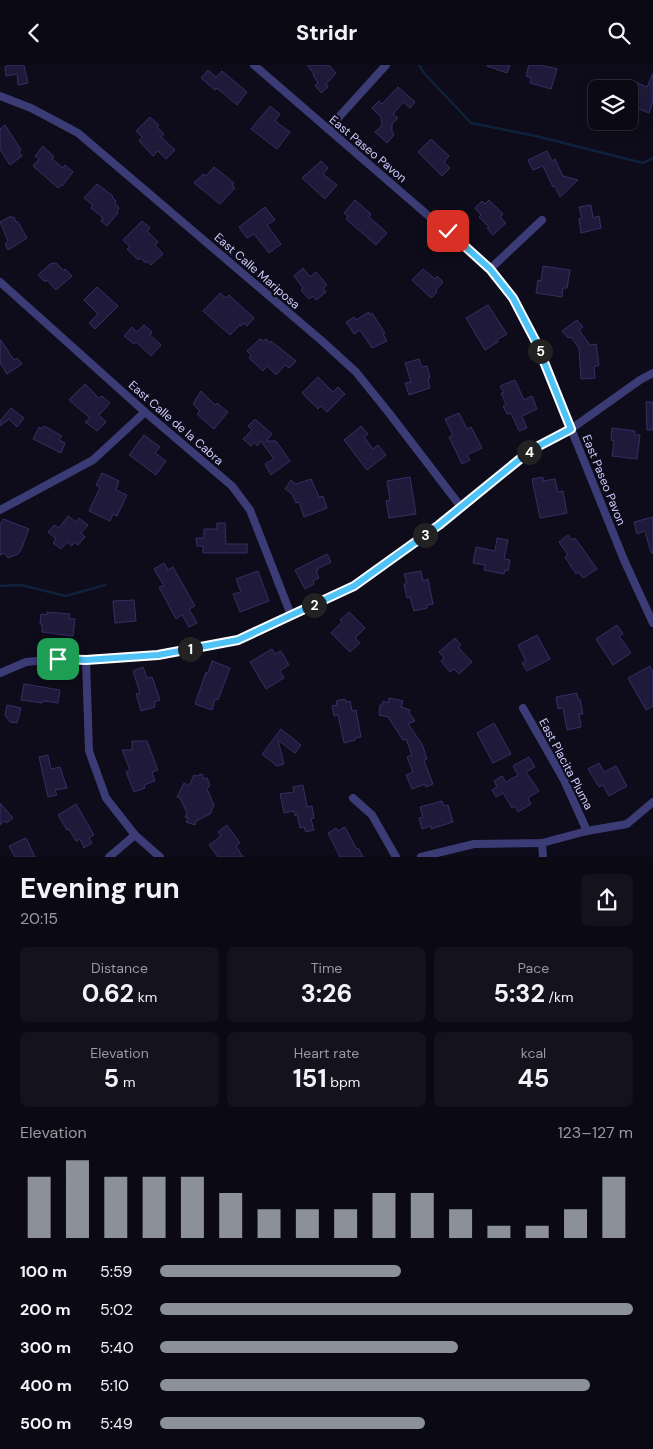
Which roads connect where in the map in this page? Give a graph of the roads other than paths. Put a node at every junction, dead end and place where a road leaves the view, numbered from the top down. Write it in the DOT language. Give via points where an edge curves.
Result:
graph roads {
  1 [pos="254,65"];
  2 [pos="386,65"];
  3 [pos="0,95"];
  4 [pos="328,129"];
  5 [pos="542,220"];
  6 [pos="490,269"];
  7 [pos="0,282"];
  8 [pos="653,373"];
  9 [pos="145,412"];
  10 [pos="571,429"];
  11 [pos="461,507"];
  12 [pos="0,510"];
  13 [pos="292,615"];
  14 [pos="653,623"];
  15 [pos="86,660"];
  16 [pos="0,673"];
  17 [pos="523,709"];
  18 [pos="353,798"];
  19 [pos="653,802"];
  20 [pos="587,831"];
  21 [pos="135,835"];
  22 [pos="542,843"];
  23 [pos="110,857"];
  24 [pos="160,857"];
  25 [pos="396,857"];
  26 [pos="422,857"];
  27 [pos="544,857"];
  1 -- 4 [label="street, East Paseo Pavon"];
  2 -- 4 [label="street"];
  3 -- 11 [label="street, East Calle Mariposa" via="78,133 322,341 356,372"];
  4 -- 6 [label="street, East Paseo Pavon"];
  5 -- 6 [label="street"];
  6 -- 10 [label="street, East Paseo Pavon" via="513,298 536,342"];
  7 -- 9 [label="street, East Calle de la Cabra"];
  8 -- 10 [label="street"];
  9 -- 12 [label="street" via="92,460"];
  9 -- 13 [label="street, East Calle de la Cabra" via="232,486 250,510"];
  10 -- 11 [label="street" via="531,450"];
  10 -- 14 [label="street, East Paseo Pavon"];
  11 -- 13 [label="street" via="354,586"];
  13 -- 15 [label="street" via="238,640 158,655"];
  15 -- 16 [label="street" via="26,662"];
  15 -- 21 [label="street" via="90,751 106,799"];
  17 -- 20 [label="street, East Placita Pluma" via="564,780"];
  18 -- 25 [label="street" via="372,815"];
  19 -- 20 [label="street" via="626,824"];
  20 -- 22 [label="street"];
  21 -- 23 [label="street"];
  21 -- 24 [label="street"];
  22 -- 26 [label="street" via="474,844"];
  22 -- 27 [label="street"];
}
